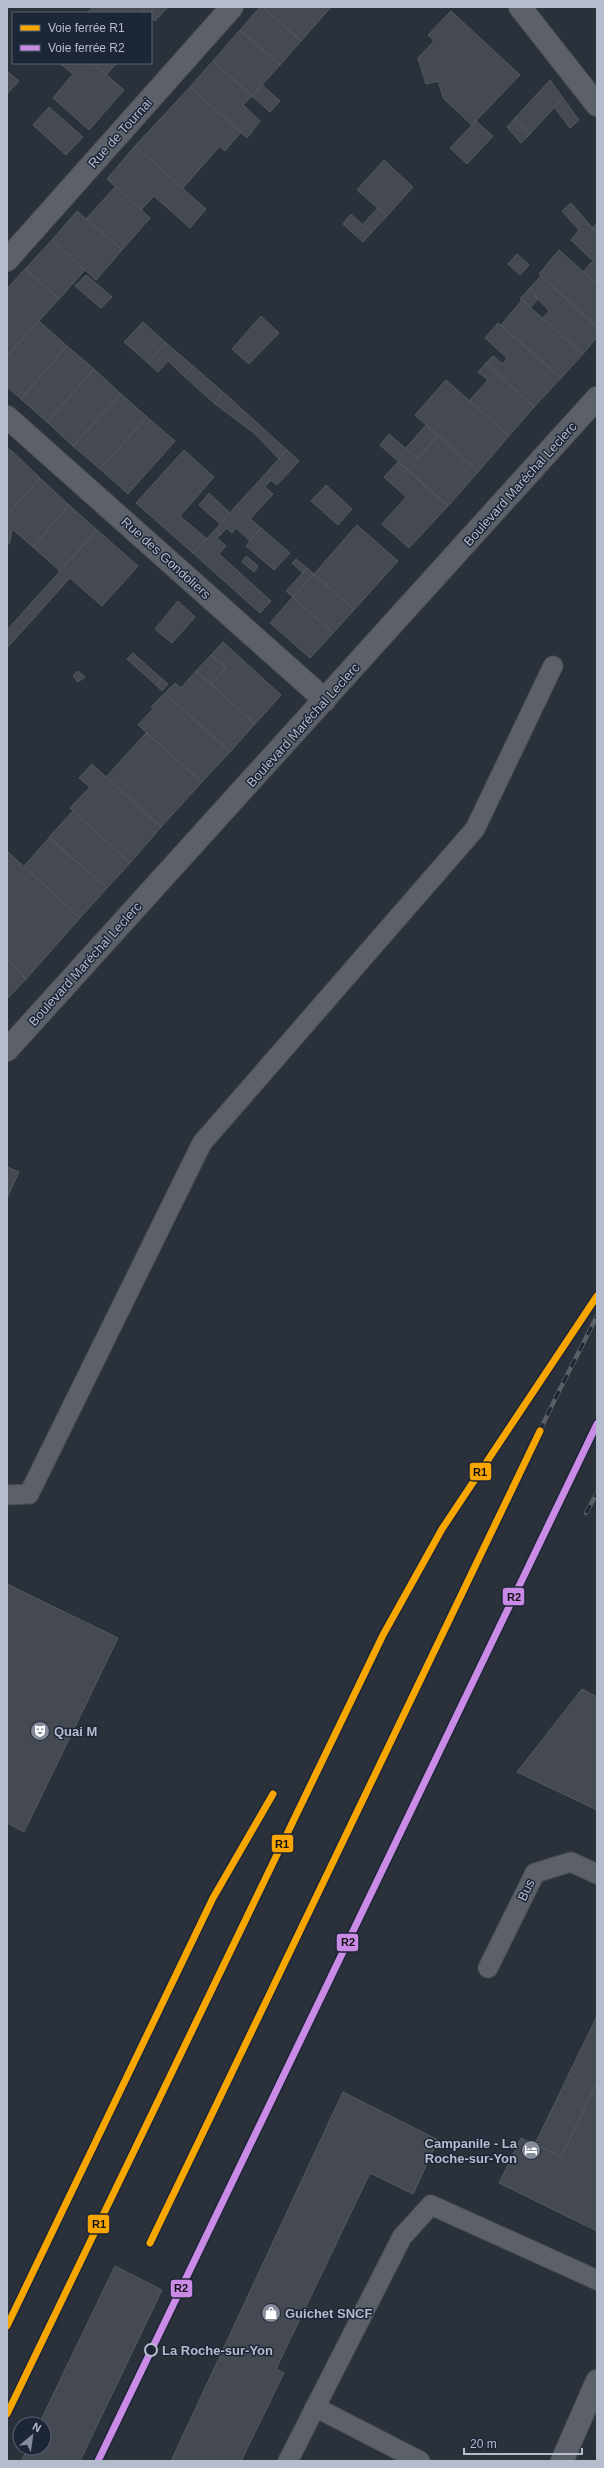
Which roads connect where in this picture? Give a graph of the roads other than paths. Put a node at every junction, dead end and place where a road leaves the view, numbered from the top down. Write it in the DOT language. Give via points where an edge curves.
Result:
graph roads {
  1 [pos="232,7"];
  2 [pos="520,7"];
  3 [pos="597,106"];
  4 [pos="7,260"];
  5 [pos="597,398"];
  6 [pos="7,417"];
  7 [pos="553,666"];
  8 [pos="325,700"];
  9 [pos="7,1050"];
  10 [pos="7,1495"];
  11 [pos="597,1874"];
  12 [pos="488,1968"];
  13 [pos="597,2280"];
  14 [pos="597,2381"];
  15 [pos="315,2407"];
  16 [pos="288,2461"];
  17 [pos="420,2461"];
  18 [pos="562,2461"];
  1 -- 4 [label="street, Rue de Tournai"];
  2 -- 3 [label="street"];
  5 -- 8 [label="street, Boulevard Maréchal Leclerc"];
  6 -- 8 [label="street, Rue des Gondoliers"];
  7 -- 10 [label="lane" via="475,829 202,1143 29,1494"];
  8 -- 9 [label="street, Boulevard Maréchal Leclerc"];
  11 -- 12 [label="lane, Bus" via="571,1862 535,1872"];
  13 -- 15 [label="lane" via="431,2205 402,2238"];
  14 -- 18 [label="street"];
  15 -- 16 [label="lane"];
  15 -- 17 [label="lane"];
}
